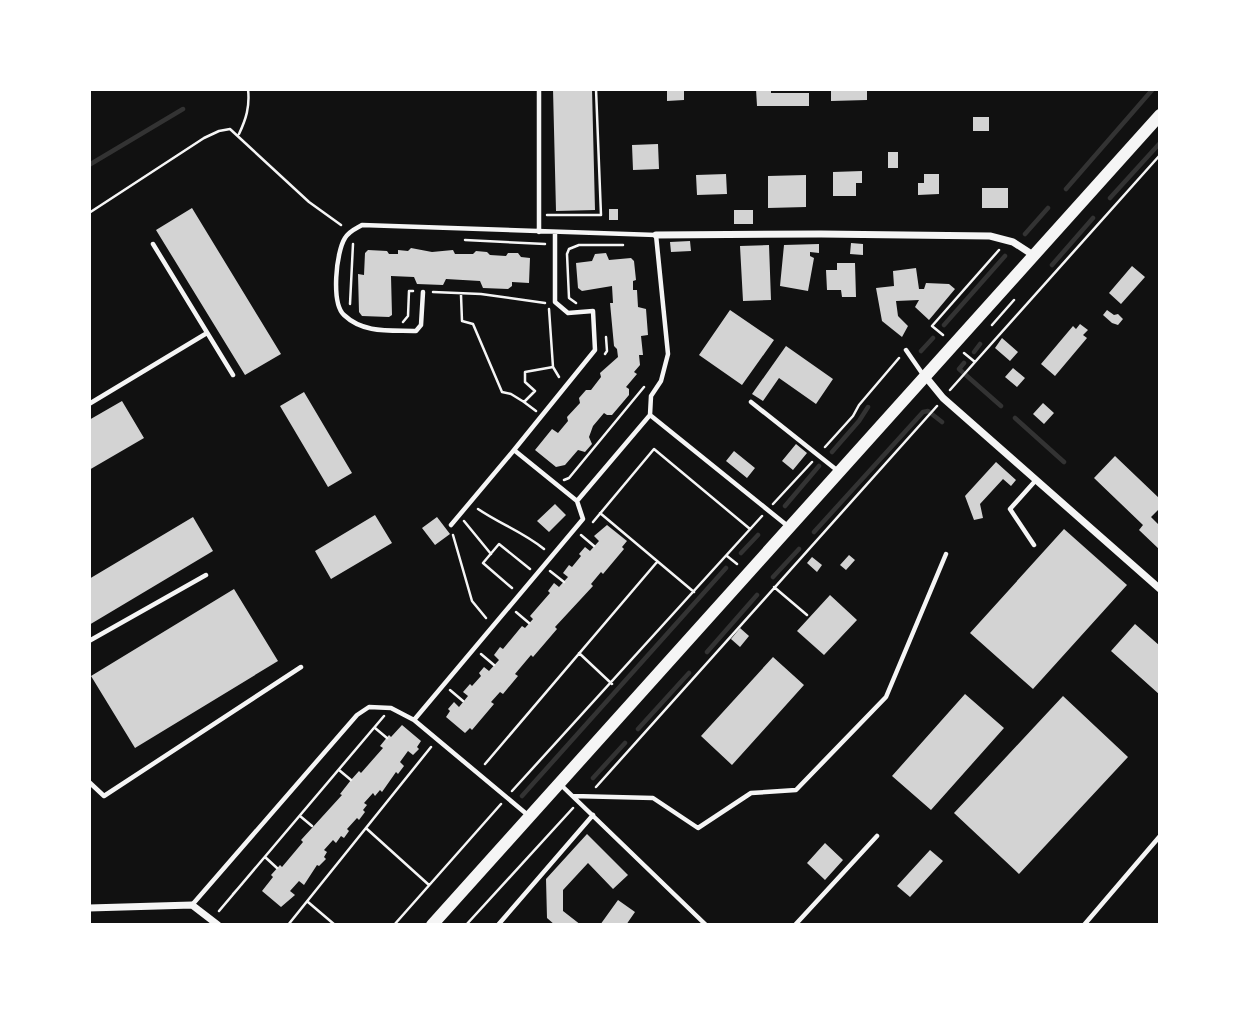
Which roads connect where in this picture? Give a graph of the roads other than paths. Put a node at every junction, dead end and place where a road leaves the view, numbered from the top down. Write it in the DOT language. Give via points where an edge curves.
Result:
graph roads {
  1 [pos="539,89"];
  2 [pos="1160,115"];
  3 [pos="539,232"];
  4 [pos="555,232"];
  5 [pos="656,234"];
  6 [pos="153,244"];
  7 [pos="1033,255"];
  8 [pos="423,292"];
  9 [pos="207,333"];
  10 [pos="906,350"];
  11 [pos="233,375"];
  12 [pos="925,376"];
  13 [pos="751,402"];
  14 [pos="89,404"];
  15 [pos="650,415"];
  16 [pos="514,450"];
  17 [pos="839,472"];
  18 [pos="1036,480"];
  19 [pos="577,501"];
  20 [pos="451,525"];
  21 [pos="790,528"];
  22 [pos="1034,545"];
  23 [pos="946,554"];
  24 [pos="206,575"];
  25 [pos="1160,590"];
  26 [pos="89,641"];
  27 [pos="301,667"];
  28 [pos="414,720"];
  29 [pos="89,782"];
  30 [pos="560,784"];
  31 [pos="573,796"];
  32 [pos="593,815"];
  33 [pos="530,817"];
  34 [pos="877,836"];
  35 [pos="1160,836"];
  36 [pos="192,905"];
  37 [pos="89,908"];
  38 [pos="215,923"];
  39 [pos="432,925"];
  40 [pos="498,925"];
  41 [pos="706,925"];
  42 [pos="795,925"];
  43 [pos="1084,925"];
  1 -- 3 [label="lane"];
  2 -- 7 [label="main road"];
  3 -- 4 [label="lane"];
  3 -- 8 [label="lane" via="362,225 343,240 336,304 345,316 370,330 416,331 421,325"];
  4 -- 5 [label="lane"];
  4 -- 16 [label="lane" via="555,302 568,313 593,311 595,350"];
  5 -- 7 [label="street" via="990,236 1008,240"];
  5 -- 15 [label="lane" via="668,354 661,381 651,396"];
  6 -- 9 [label="lane"];
  7 -- 12 [label="main road"];
  9 -- 11 [label="lane"];
  9 -- 14 [label="lane"];
  10 -- 12 [label="lane"];
  12 -- 17 [label="main road"];
  12 -- 18 [label="street" via="943,398"];
  13 -- 17 [label="lane"];
  15 -- 19 [label="lane"];
  15 -- 21 [label="lane"];
  16 -- 19 [label="lane"];
  16 -- 20 [label="lane"];
  17 -- 21 [label="main road"];
  18 -- 22 [label="lane" via="1010,509"];
  18 -- 25 [label="street"];
  19 -- 28 [label="lane" via="583,519"];
  21 -- 30 [label="main road"];
  23 -- 31 [label="lane" via="886,697 796,790 751,793 698,828 653,798"];
  24 -- 26 [label="lane"];
  27 -- 29 [label="lane" via="104,796"];
  28 -- 33 [label="lane"];
  28 -- 36 [label="lane" via="391,708 369,706 356,715"];
  30 -- 31 [label="lane"];
  30 -- 33 [label="main road"];
  31 -- 32 [label="lane"];
  32 -- 40 [label="lane"];
  32 -- 41 [label="lane"];
  33 -- 39 [label="main road"];
  34 -- 42 [label="lane"];
  35 -- 43 [label="lane"];
  36 -- 37 [label="street"];
  36 -- 38 [label="street"];
}
